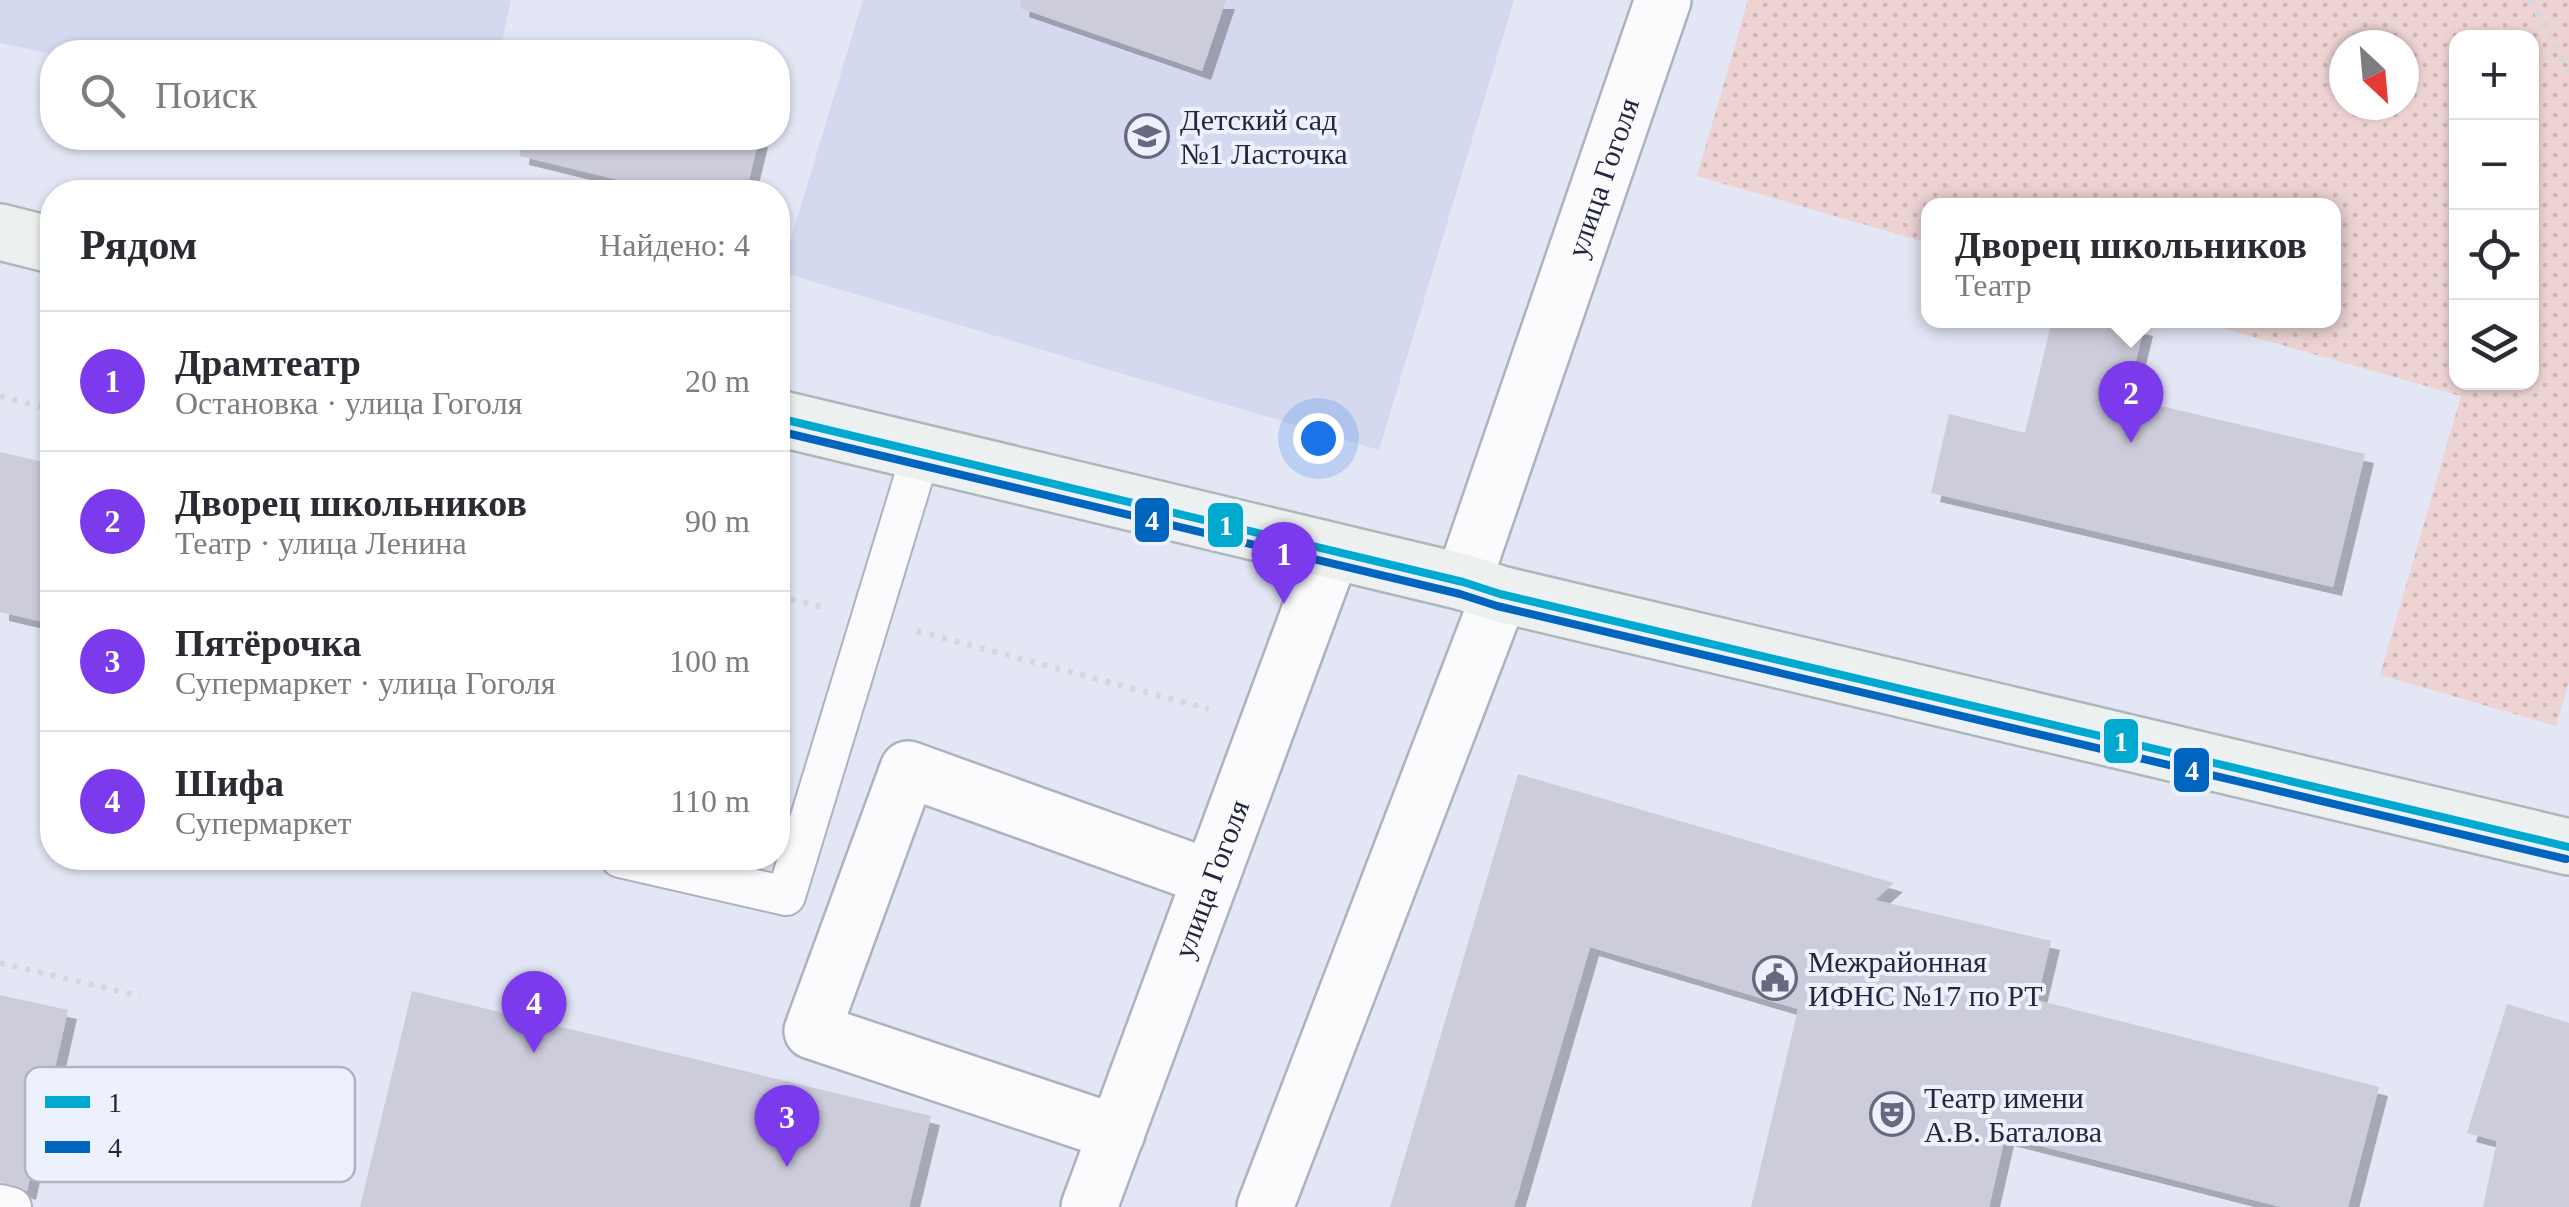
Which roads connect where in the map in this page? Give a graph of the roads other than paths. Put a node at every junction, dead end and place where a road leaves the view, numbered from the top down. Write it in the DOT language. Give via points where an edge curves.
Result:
graph roads {
  1 [pos="1663,0"];
  2 [pos="0,232"];
  3 [pos="40,241"];
  4 [pos="790,421"];
  5 [pos="921,453"];
  6 [pos="1332,550"];
  7 [pos="1481,588"];
  8 [pos="2569,847"];
  9 [pos="672,870"];
  10 [pos="1210,878"];
  11 [pos="1117,1133"];
  12 [pos="0,1204"];
  13 [pos="12,1207"];
  14 [pos="1089,1207"];
  15 [pos="1265,1207"];
  1 -- 7 [label="street, улица Гоголя"];
  2 -- 3 [label="main road"];
  4 -- 5 [label="main road"];
  5 -- 6 [label="main road"];
  5 -- 9 [label="lane" via="786,896"];
  6 -- 7 [label="main road"];
  6 -- 10 [label="street, улица Гоголя"];
  7 -- 8 [label="main road"];
  7 -- 15 [label="street, улица Гоголя"];
  10 -- 11 [label="street, улица Гоголя"];
  10 -- 11 [label="street" via="908,768 812,1031"];
  11 -- 14 [label="street, улица Гоголя"];
  12 -- 13 [label="lane"];
}
